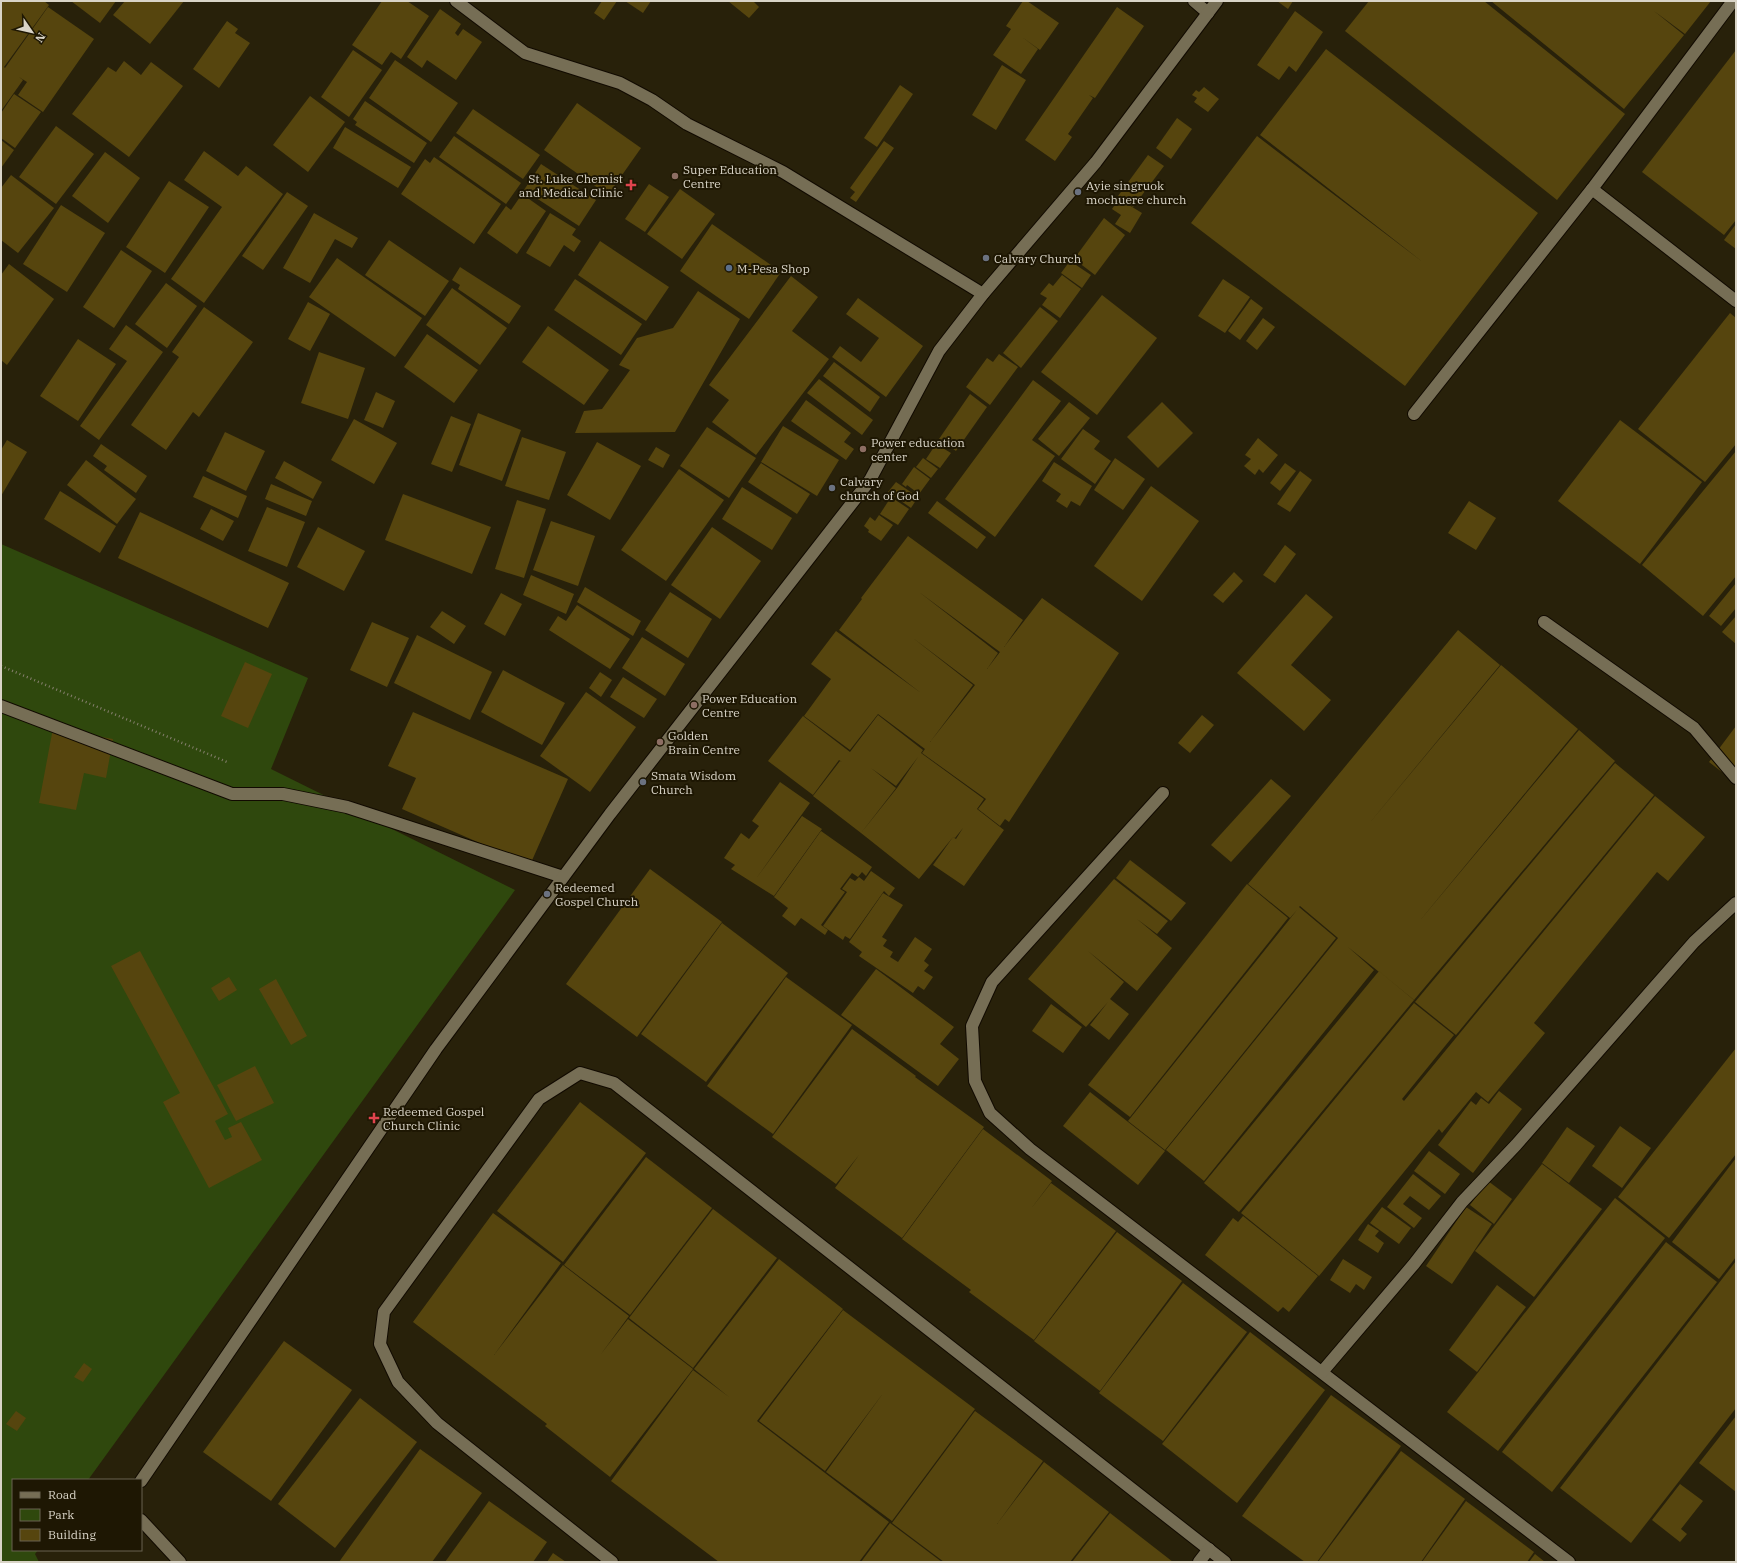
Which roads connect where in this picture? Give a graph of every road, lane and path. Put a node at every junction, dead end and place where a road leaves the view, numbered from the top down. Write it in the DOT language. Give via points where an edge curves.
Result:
graph roads {
  1 [pos="456,1"];
  2 [pos="1194,1"];
  3 [pos="1217,1"];
  4 [pos="1733,1"];
  5 [pos="1208,13"];
  6 [pos="1592,189"];
  7 [pos="983,294"];
  8 [pos="1736,301"];
  9 [pos="1414,414"];
  10 [pos="1544,622"];
  11 [pos="1,666"];
  12 [pos="1,706"];
  13 [pos="232,764"];
  14 [pos="1736,778"];
  15 [pos="1163,793"];
  16 [pos="563,876"];
  17 [pos="1736,903"];
  18 [pos="1322,1372"];
  19 [pos="142,1480"];
  20 [pos="142,1521"];
  21 [pos="1209,1549"];
  22 [pos="180,1562"];
  23 [pos="612,1562"];
  24 [pos="1199,1562"];
  25 [pos="1225,1562"];
  26 [pos="1569,1562"];
  1 -- 7 [label="street" via="525,53 620,83 652,100 687,124 783,172"];
  2 -- 5 [label="street"];
  3 -- 5 [label="street"];
  4 -- 6 [label="street"];
  5 -- 7 [label="street" via="1096,162"];
  6 -- 8 [label="street"];
  6 -- 9 [label="street"];
  7 -- 16 [label="street" via="939,351 870,480"];
  10 -- 14 [label="street" via="1694,728"];
  11 -- 13 [label="path"];
  12 -- 16 [label="street" via="232,794 283,794 346,806"];
  15 -- 18 [label="street" via="992,982 972,1026 975,1081 990,1113 1030,1149"];
  16 -- 19 [label="street" via="436,1049"];
  17 -- 18 [label="street" via="1694,942 1516,1145 1462,1202 1414,1264"];
  18 -- 26 [label="street"];
  20 -- 22 [label="street"];
  21 -- 23 [label="street" via="614,1083 580,1073 540,1099 384,1312 380,1344 398,1382 437,1423"];
  21 -- 24 [label="street"];
  21 -- 25 [label="street"];
}
